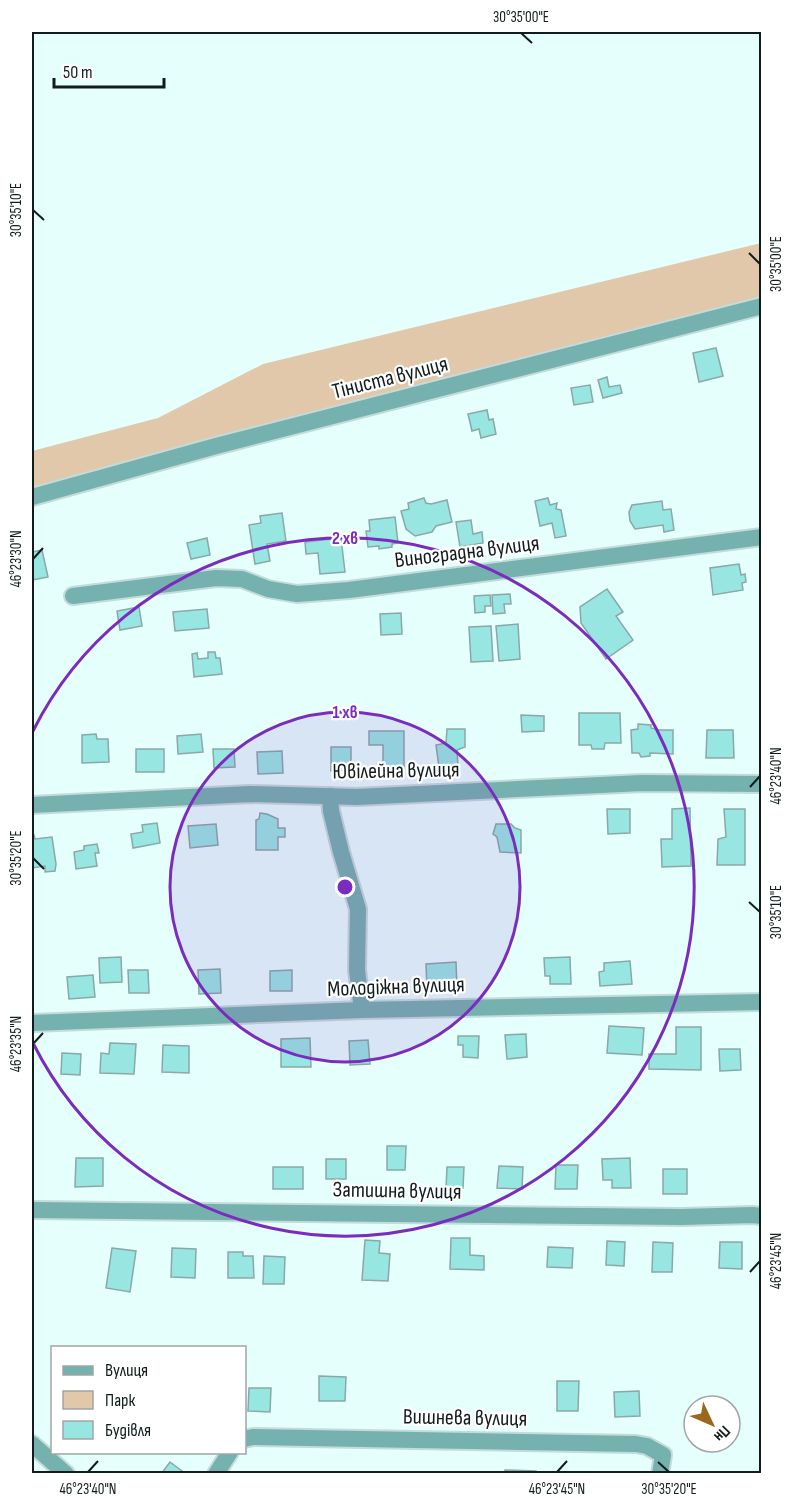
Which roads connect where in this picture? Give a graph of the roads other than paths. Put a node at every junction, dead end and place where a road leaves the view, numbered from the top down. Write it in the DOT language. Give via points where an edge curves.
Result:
graph roads {
  1 [pos="762,306"];
  2 [pos="32,497"];
  3 [pos="762,537"];
  4 [pos="73,596"];
  5 [pos="762,784"];
  6 [pos="330,796"];
  7 [pos="32,805"];
  8 [pos="762,1002"];
  9 [pos="362,1010"];
  10 [pos="32,1023"];
  11 [pos="32,1210"];
  12 [pos="762,1216"];
  13 [pos="246,1438"];
  14 [pos="32,1444"];
  15 [pos="229,1454"];
  16 [pos="66,1473"];
  17 [pos="216,1473"];
  18 [pos="660,1473"];
  1 -- 2 [label="street, Тіниста вулиця"];
  3 -- 4 [label="street, Виноградна вулиця" via="349,590 297,594 242,579 216,578"];
  5 -- 6 [label="street, Ювілейна вулиця" via="642,783"];
  6 -- 7 [label="street, Ювілейна вулиця" via="250,794"];
  6 -- 9 [label="street" via="358,909 357,970"];
  8 -- 9 [label="street, Молодіжна вулиця"];
  9 -- 10 [label="street, Молодіжна вулиця"];
  11 -- 12 [label="street, Затишна вулиця"];
  13 -- 18 [label="street, Вишнева вулиця" via="636,1444 663,1455"];
  14 -- 16 [label="street"];
  15 -- 17 [label="street"];
}
